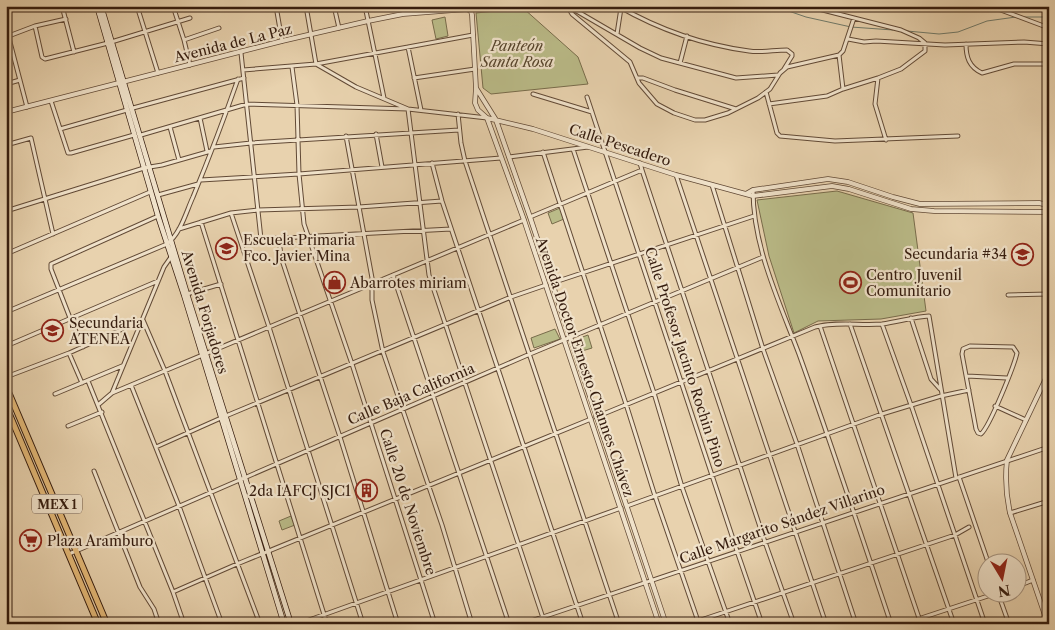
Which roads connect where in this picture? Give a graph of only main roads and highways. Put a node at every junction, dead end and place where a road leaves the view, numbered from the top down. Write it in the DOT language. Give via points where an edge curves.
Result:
graph roads {
  1 [pos="97,6"];
  2 [pos="101,6"];
  3 [pos="110,42"];
  4 [pos="122,83"];
  5 [pos="169,242"];
  6 [pos="204,354"];
  7 [pos="6,386"];
  8 [pos="6,406"];
  9 [pos="18,435"];
  10 [pos="33,446"];
  11 [pos="265,553"];
  12 [pos="98,624"];
  13 [pos="107,624"];
  14 [pos="284,624"];
  15 [pos="291,624"];
  1 -- 3 [label="main road, Avenida Forjadores"];
  2 -- 3 [label="main road, Avenida Forjadores"];
  3 -- 4 [label="main road, Avenida Forjadores"];
  4 -- 5 [label="main road, Avenida Forjadores" via="141,135"];
  4 -- 5 [label="main road, Avenida Forjadores" via="150,192"];
  5 -- 6 [label="main road, Avenida Forjadores"];
  5 -- 6 [label="main road, Avenida Forjadores"];
  6 -- 11 [label="main road, Avenida Forjadores"];
  7 -- 10 [label="main road, MEX 1"];
  8 -- 9 [label="main road, MEX 1"];
  9 -- 10 [label="main road"];
  9 -- 12 [label="main road, MEX 1"];
  10 -- 13 [label="main road, MEX 1"];
  11 -- 14 [label="main road, Avenida Forjadores"];
  11 -- 15 [label="main road, Avenida Forjadores"];
}
